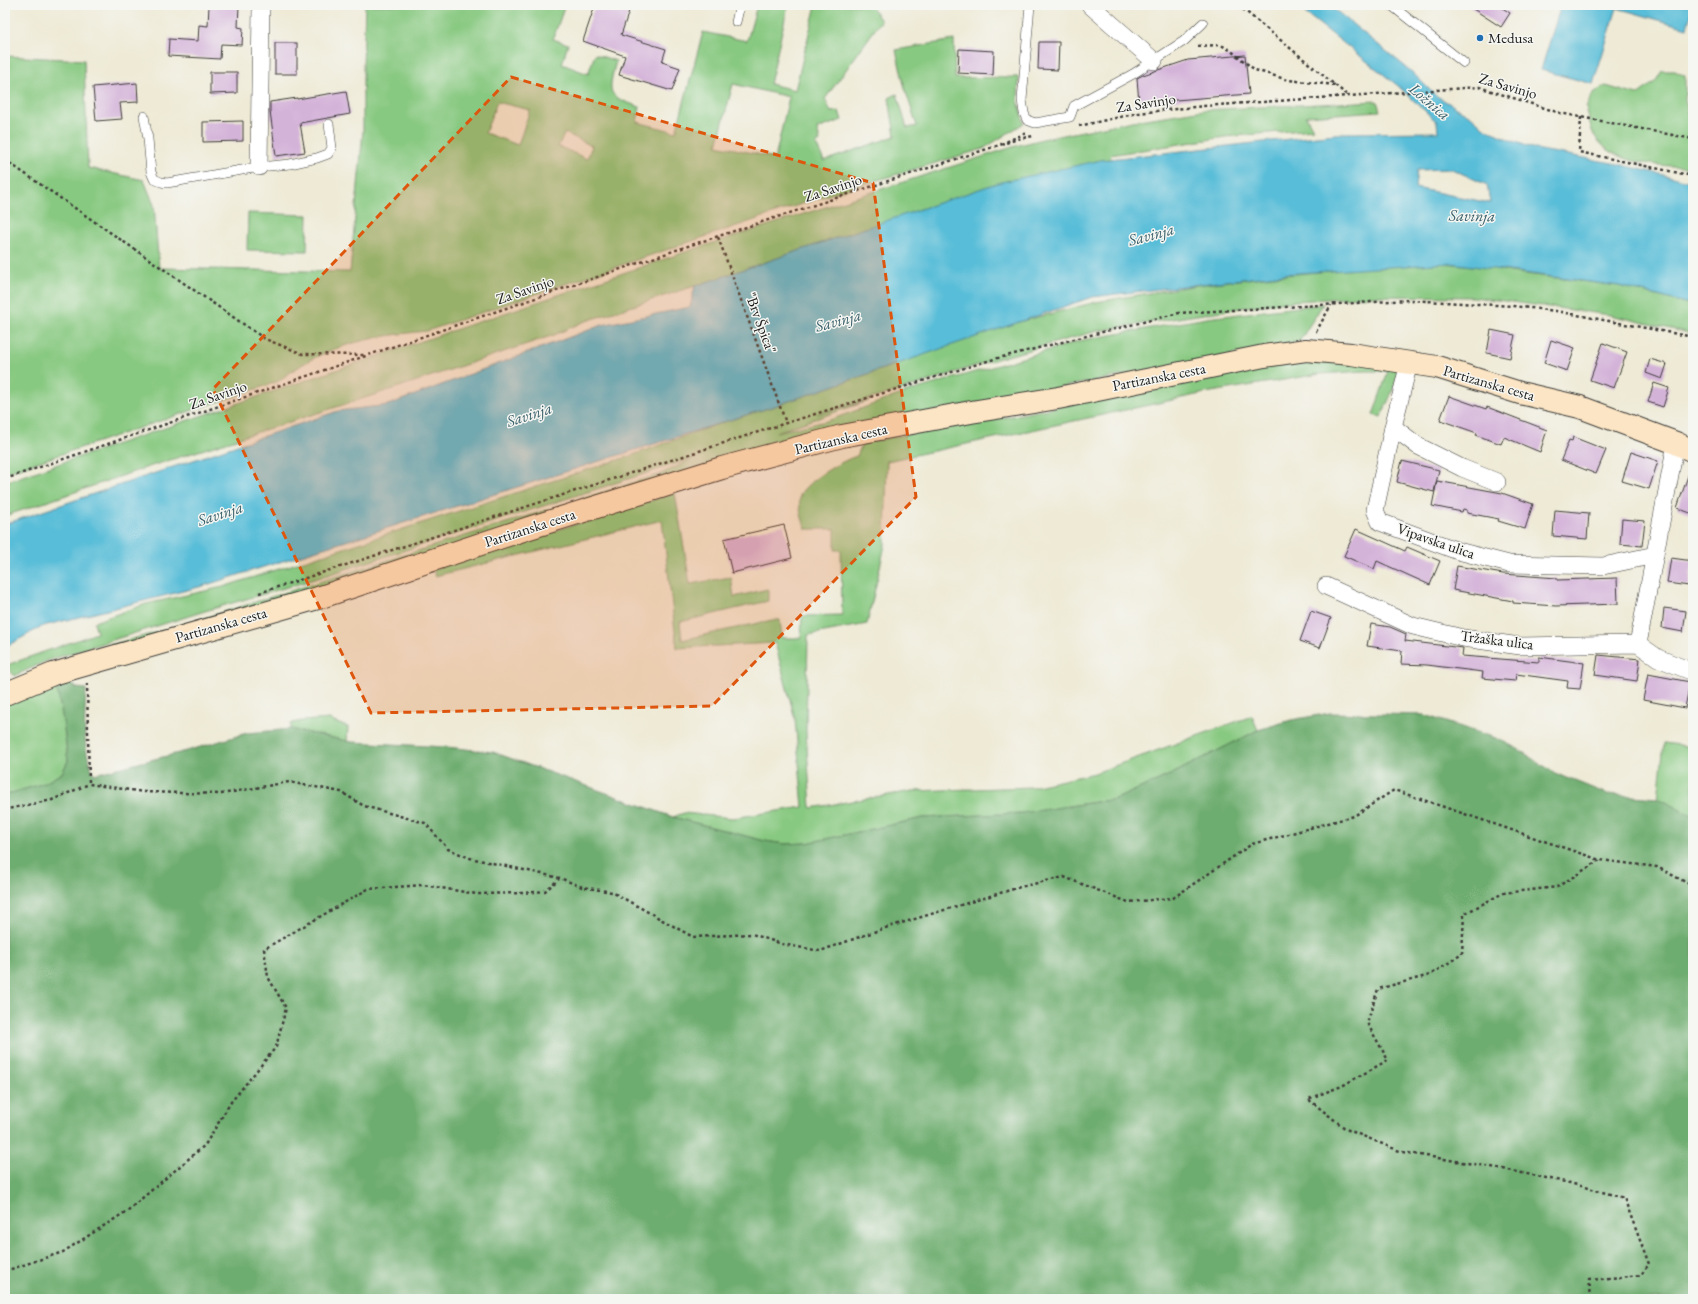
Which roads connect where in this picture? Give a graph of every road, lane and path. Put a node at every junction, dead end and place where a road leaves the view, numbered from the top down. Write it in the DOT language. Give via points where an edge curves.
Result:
graph roads {
  1 [pos="261,5"];
  2 [pos="740,5"];
  3 [pos="1030,5"];
  4 [pos="1090,5"];
  5 [pos="1238,5"];
  6 [pos="1391,5"];
  7 [pos="736,22"];
  8 [pos="1203,23"];
  9 [pos="1191,48"];
  10 [pos="1154,60"];
  11 [pos="1464,63"];
  12 [pos="1335,85"];
  13 [pos="1348,96"];
  14 [pos="144,116"];
  15 [pos="1581,117"];
  16 [pos="328,124"];
  17 [pos="1078,126"];
  18 [pos="1028,131"];
  19 [pos="1041,134"];
  20 [pos="1693,139"];
  21 [pos="988,150"];
  22 [pos="5,160"];
  23 [pos="259,167"];
  24 [pos="1693,176"];
  25 [pos="718,237"];
  26 [pos="1332,305"];
  27 [pos="1693,337"];
  28 [pos="1306,350"];
  29 [pos="367,355"];
  30 [pos="1409,362"];
  31 [pos="786,423"];
  32 [pos="1393,427"];
  33 [pos="1685,447"];
  34 [pos="5,479"];
  35 [pos="1497,482"];
  36 [pos="1655,555"];
  37 [pos="1326,586"];
  38 [pos="255,594"];
  39 [pos="1638,644"];
  40 [pos="1693,672"];
  41 [pos="87,679"];
  42 [pos="5,694"];
  43 [pos="89,784"];
  44 [pos="5,812"];
  45 [pos="1600,860"];
  46 [pos="560,878"];
  47 [pos="1693,886"];
  48 [pos="5,1271"];
  49 [pos="1589,1299"];
  1 -- 23 [label="street"];
  2 -- 7 [label="lane"];
  3 -- 10 [label="lane" via="1022,100 1027,120 1035,123 1070,117 1074,106"];
  4 -- 10 [label="street"];
  5 -- 12 [label="path"];
  6 -- 11 [label="lane"];
  8 -- 10 [label="lane" via="1184,41"];
  9 -- 12 [label="path" via="1220,45 1255,70 1288,80"];
  12 -- 13 [label="path"];
  13 -- 15 [label="path, Za Savinjo" via="1479,86 1560,113"];
  13 -- 17 [label="path, Za Savinjo" via="1204,106 1152,112"];
  14 -- 23 [label="lane" via="151,172 158,181 167,183"];
  15 -- 20 [label="path, Za Savinjo"];
  15 -- 24 [label="path" via="1579,152"];
  16 -- 23 [label="lane" via="332,148 328,154 290,164"];
  18 -- 21 [label="path"];
  19 -- 21 [label="path, Za Savinjo"];
  21 -- 25 [label="path, Za Savinjo"];
  22 -- 29 [label="path" via="265,339 303,354"];
  25 -- 29 [label="path, Za Savinjo"];
  25 -- 31 [label="path, \"Brv Špica\""];
  26 -- 27 [label="path" via="1409,300 1513,306 1556,311"];
  26 -- 28 [label="path"];
  26 -- 31 [label="path" via="1179,313 994,359"];
  28 -- 30 [label="street, Partizanska cesta"];
  28 -- 42 [label="street, Partizanska cesta" via="1058,398 842,436 722,468 529,528 318,598 53,674"];
  29 -- 34 [label="path, Za Savinjo"];
  30 -- 32 [label="street, Vipavska ulica"];
  30 -- 33 [label="street, Partizanska cesta" via="1437,367 1520,393 1580,407"];
  31 -- 38 [label="path"];
  32 -- 35 [label="street" via="1418,446"];
  32 -- 36 [label="street, Vipavska ulica" via="1375,510 1380,522 1458,550 1509,564 1603,566"];
  33 -- 36 [label="street"];
  36 -- 39 [label="street"];
  37 -- 39 [label="street, Tržaška ulica" via="1413,626 1463,638 1520,646"];
  39 -- 40 [label="street" via="1658,658"];
  41 -- 43 [label="path"];
  43 -- 44 [label="path" via="52,800 8,808"];
  43 -- 46 [label="path" via="144,792 221,794 289,782 341,792 364,806 425,823 448,849 470,858"];
  45 -- 46 [label="path" via="1394,790 1354,816 1252,844 1173,898 1128,902 1064,877 1020,887 820,950 782,944 752,934 693,937 612,892 582,887"];
  45 -- 47 [label="path" via="1657,868"];
  45 -- 49 [label="path" via="1557,887 1503,894 1464,914 1462,954 1430,975 1378,989 1366,1023 1388,1060 1342,1086 1308,1099 1346,1129 1402,1152 1504,1169 1624,1198 1649,1264 1641,1275 1590,1280"];
  46 -- 48 [label="path" via="545,891 524,893 476,894 423,886 368,889 264,949 268,977 286,1008 276,1047 231,1102 205,1145 127,1211 63,1252"];
}
